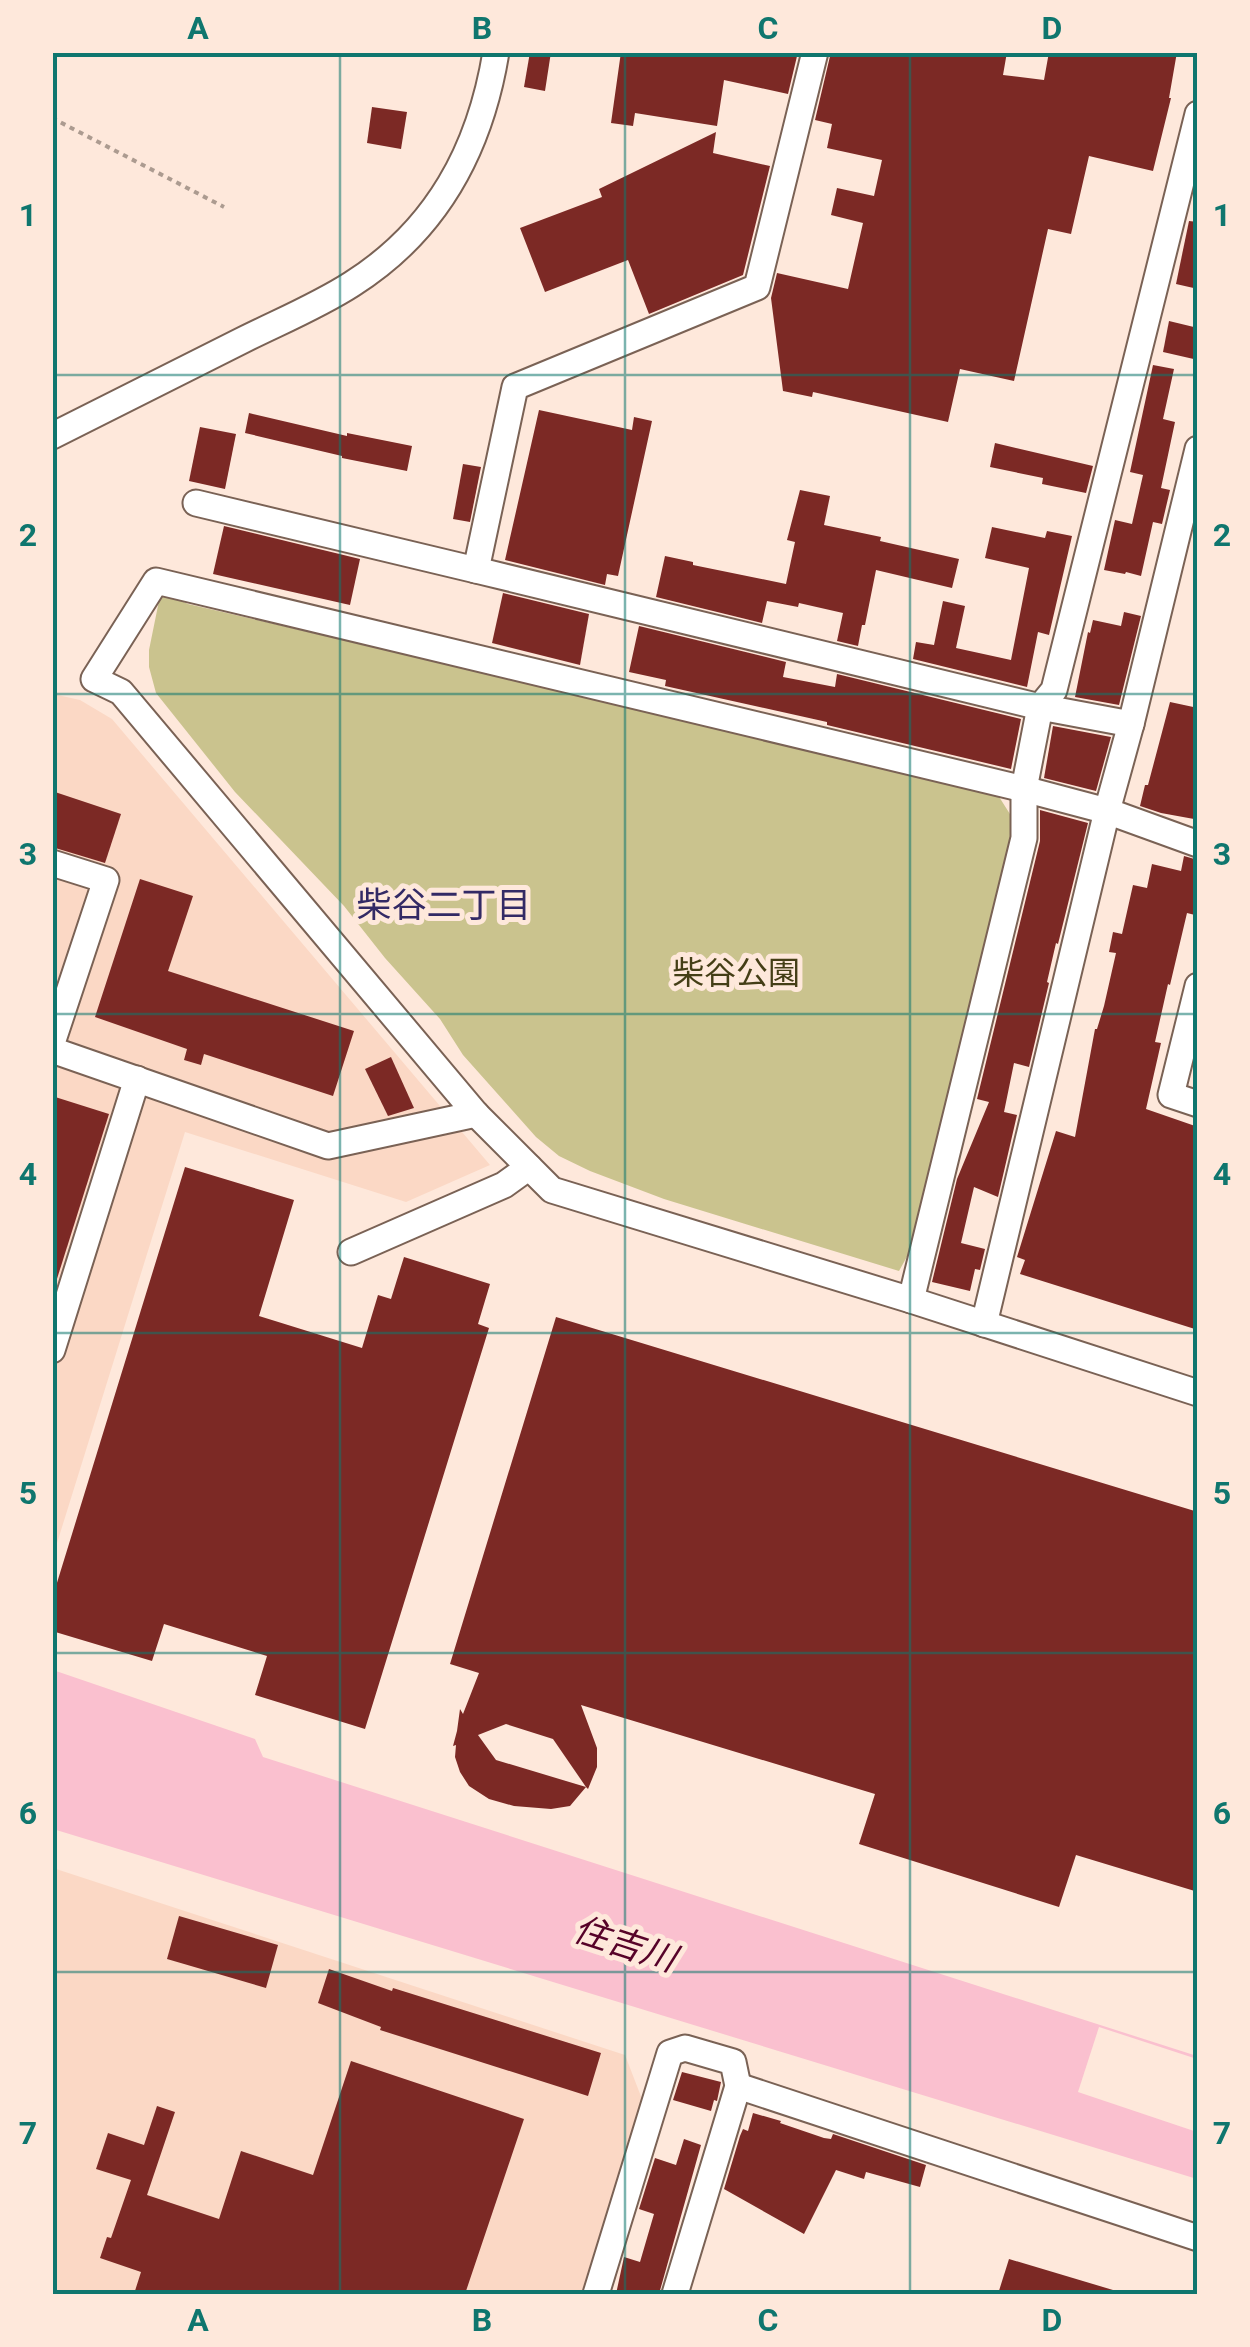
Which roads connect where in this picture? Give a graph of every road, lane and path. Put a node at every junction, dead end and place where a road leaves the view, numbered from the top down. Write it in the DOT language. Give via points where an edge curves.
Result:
graph roads {
  1 [pos="496,52"];
  2 [pos="815,52"];
  3 [pos="1198,114"];
  4 [pos="52,118"];
  5 [pos="224,208"];
  6 [pos="52,436"];
  7 [pos="1198,449"];
  8 [pos="196,504"];
  9 [pos="476,570"];
  10 [pos="1040,707"];
  11 [pos="1131,724"];
  12 [pos="1024,790"];
  13 [pos="1107,811"];
  14 [pos="1198,844"];
  15 [pos="52,863"];
  16 [pos="1198,986"];
  17 [pos="52,1046"];
  18 [pos="136,1080"];
  19 [pos="1198,1104"];
  20 [pos="476,1114"];
  21 [pos="529,1167"];
  22 [pos="351,1252"];
  23 [pos="911,1300"];
  24 [pos="984,1324"];
  25 [pos="52,1350"];
  26 [pos="1198,1393"];
  27 [pos="738,2086"];
  28 [pos="1198,2238"];
  29 [pos="596,2294"];
  30 [pos="675,2294"];
  1 -- 6 [label="street" via="465,159 431,212 387,258 336,294"];
  2 -- 9 [label="street" via="758,287 516,388"];
  3 -- 10 [label="street" via="1054,690"];
  4 -- 5 [label="path"];
  7 -- 11 [label="street"];
  8 -- 9 [label="street"];
  9 -- 10 [label="street"];
  10 -- 11 [label="street"];
  10 -- 12 [label="street"];
  11 -- 13 [label="street"];
  12 -- 13 [label="street"];
  12 -- 20 [label="street" via="156,581 94,679 120,692"];
  12 -- 23 [label="street" via="1024,838"];
  13 -- 14 [label="street"];
  13 -- 24 [label="street"];
  15 -- 17 [label="street" via="106,880"];
  16 -- 19 [label="street" via="1171,1095"];
  17 -- 18 [label="street"];
  18 -- 20 [label="street" via="328,1146"];
  18 -- 25 [label="street"];
  20 -- 21 [label="street"];
  21 -- 22 [label="street" via="504,1186"];
  21 -- 23 [label="street" via="552,1190"];
  23 -- 24 [label="street"];
  24 -- 26 [label="street"];
  27 -- 28 [label="street"];
  27 -- 29 [label="street" via="732,2062 685,2048 670,2053"];
  27 -- 30 [label="street"];
}
